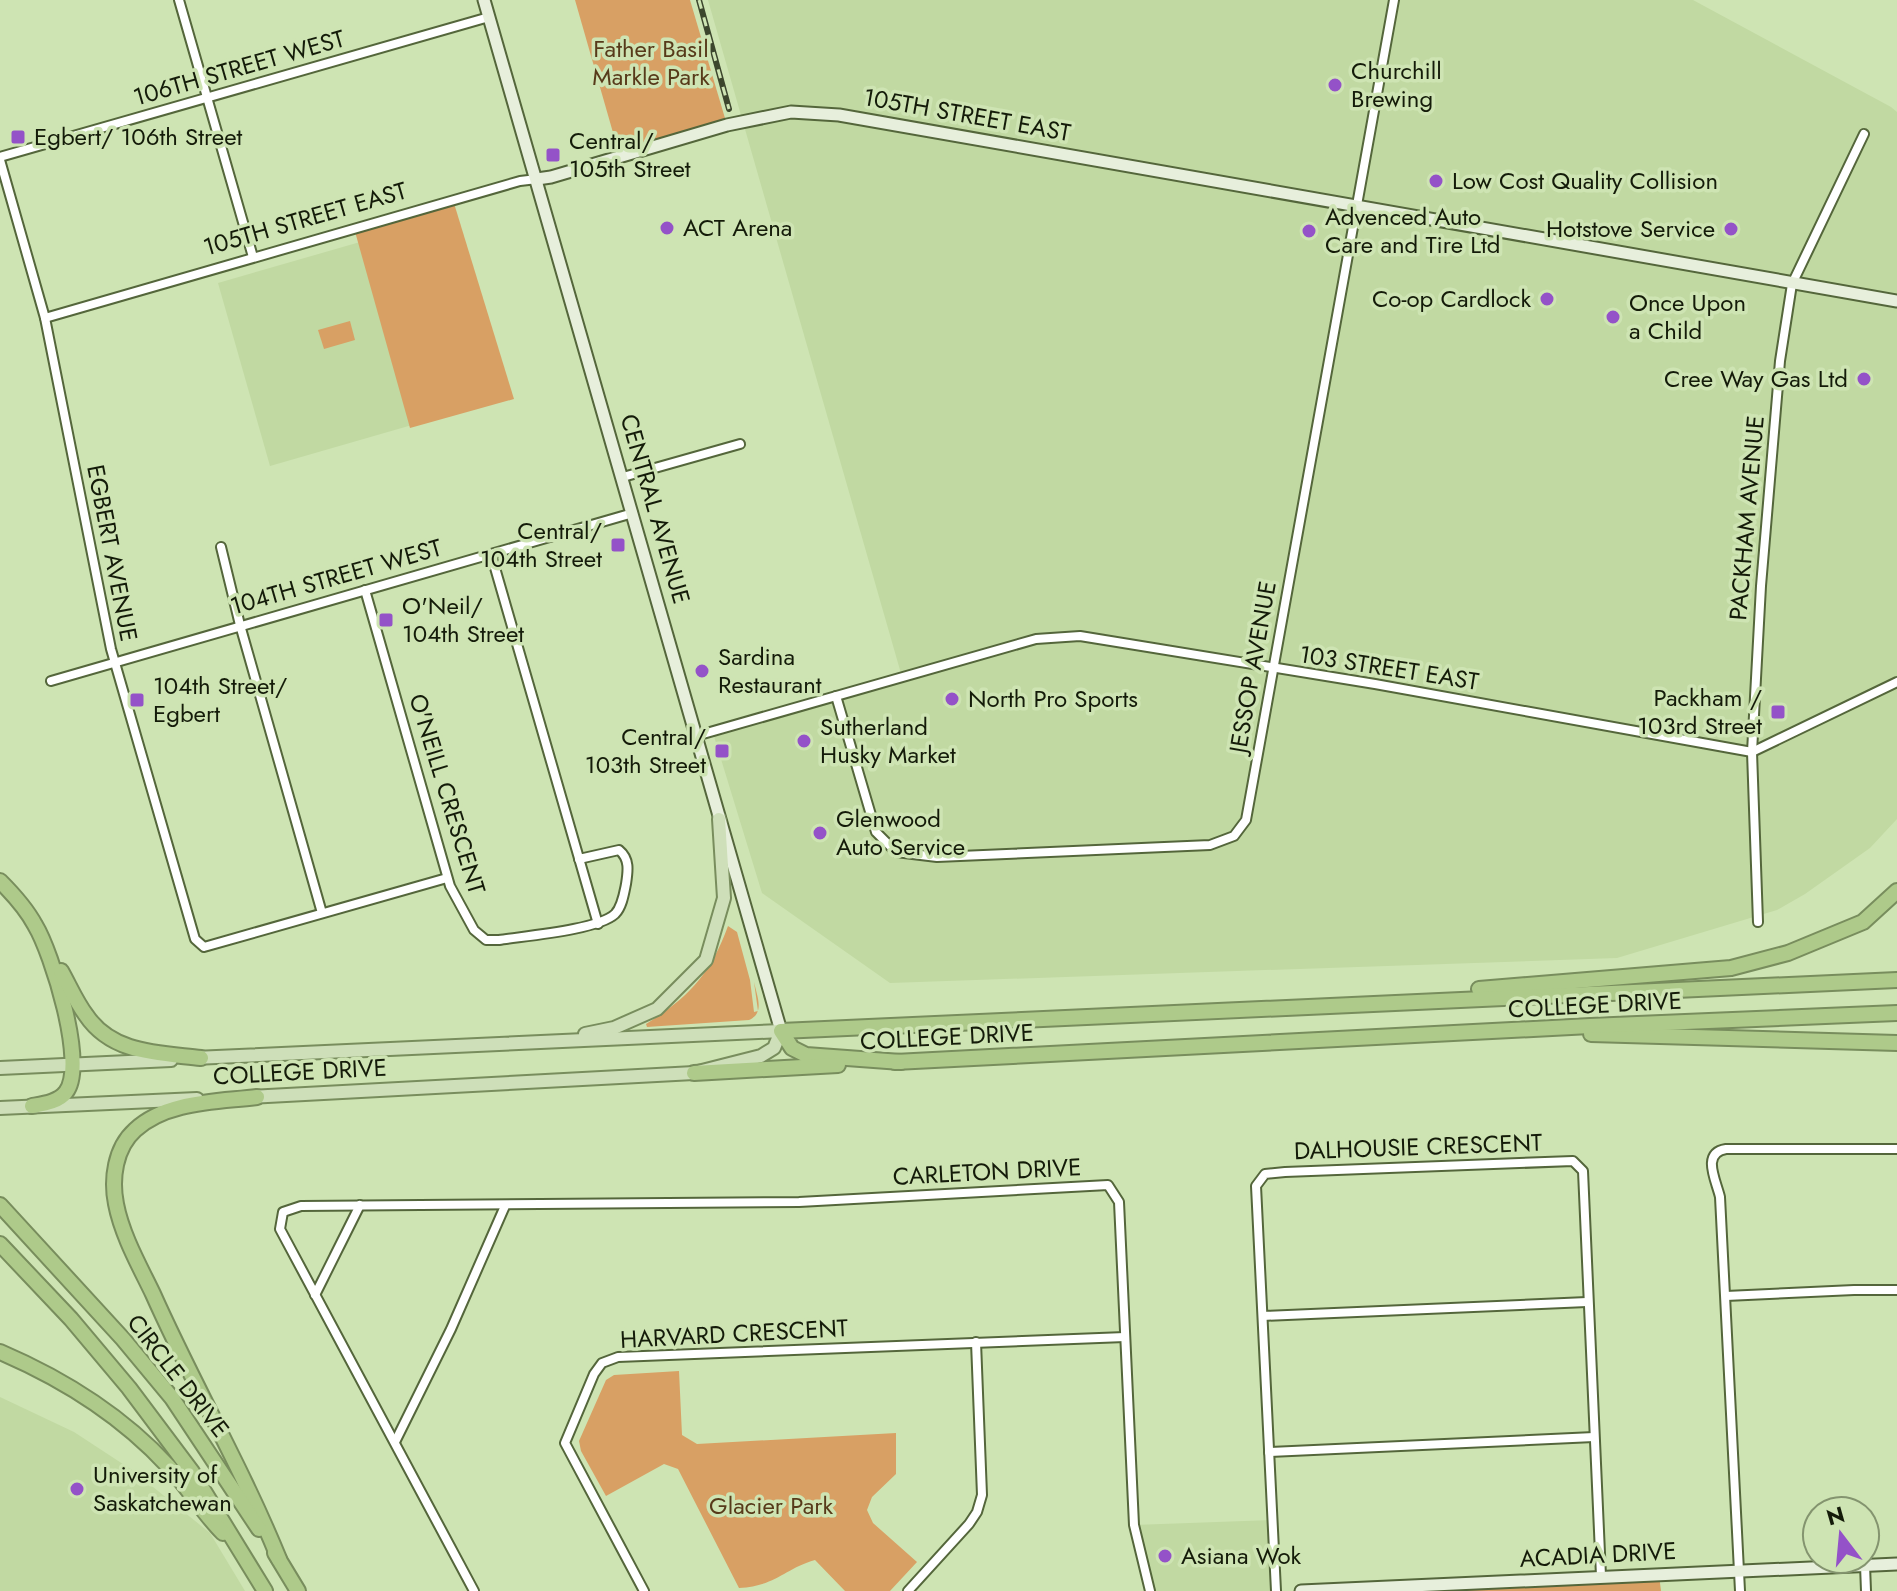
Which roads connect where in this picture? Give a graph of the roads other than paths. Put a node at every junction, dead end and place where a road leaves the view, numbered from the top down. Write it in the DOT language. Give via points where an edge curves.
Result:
graph roads {
  1 [pos="179,0"];
  2 [pos="484,0"];
  3 [pos="1394,0"];
  4 [pos="489,17"];
  5 [pos="206,98"];
  6 [pos="1864,134"];
  7 [pos="0,158"];
  8 [pos="537,179"];
  9 [pos="1356,207"];
  10 [pos="253,257"];
  11 [pos="1792,284"];
  12 [pos="1897,301"];
  13 [pos="45,318"];
  14 [pos="740,444"];
  15 [pos="623,477"];
  16 [pos="633,513"];
  17 [pos="221,547"];
  18 [pos="491,554"];
  19 [pos="365,590"];
  20 [pos="240,625"];
  21 [pos="115,661"];
  22 [pos="1272,669"];
  23 [pos="51,681"];
  24 [pos="1897,682"];
  25 [pos="836,696"];
  26 [pos="696,736"];
  27 [pos="1752,752"];
  28 [pos="719,819"];
  29 [pos="579,859"];
  30 [pos="447,878"];
  31 [pos="0,881"];
  32 [pos="1897,891"];
  33 [pos="322,913"];
  34 [pos="1758,922"];
  35 [pos="598,924"];
  36 [pos="44,943"];
  37 [pos="1897,980"];
  38 [pos="1414,1000"];
  39 [pos="1897,1013"];
  40 [pos="781,1031"];
  41 [pos="1502,1032"];
  42 [pos="540,1042"];
  43 [pos="1897,1043"];
  44 [pos="201,1058"];
  45 [pos="901,1062"];
  46 [pos="72,1065"];
  47 [pos="0,1068"];
  48 [pos="694,1073"];
  49 [pos="257,1097"];
  50 [pos="32,1106"];
  51 [pos="0,1108"];
  52 [pos="1897,1149"];
  53 [pos="0,1205"];
  54 [pos="360,1205"];
  55 [pos="505,1206"];
  56 [pos="0,1244"];
  57 [pos="1897,1290"];
  58 [pos="315,1295"];
  59 [pos="1726,1296"];
  60 [pos="1587,1302"];
  61 [pos="1263,1316"];
  62 [pos="1125,1337"];
  63 [pos="976,1342"];
  64 [pos="0,1352"];
  65 [pos="1594,1437"];
  66 [pos="395,1442"];
  67 [pos="1269,1452"];
  68 [pos="238,1548"];
  69 [pos="279,1559"];
  70 [pos="1801,1568"];
  71 [pos="1739,1570"];
  72 [pos="1601,1576"];
  73 [pos="1363,1589"];
  74 [pos="265,1591"];
  75 [pos="298,1591"];
  76 [pos="474,1591"];
  77 [pos="644,1591"];
  78 [pos="908,1591"];
  79 [pos="1150,1591"];
  80 [pos="1276,1591"];
  81 [pos="1301,1591"];
  82 [pos="1740,1591"];
  1 -- 5 [label="street"];
  2 -- 4 [label="street, CENTRAL AVENUE"];
  3 -- 9 [label="street, JESSOP AVENUE"];
  4 -- 5 [label="street, 106TH STREET WEST"];
  4 -- 8 [label="street, CENTRAL AVENUE"];
  5 -- 7 [label="street, 106TH STREET WEST"];
  5 -- 10 [label="street"];
  6 -- 11 [label="street, PACKHAM AVENUE"];
  7 -- 13 [label="street, EGBERT AVENUE"];
  8 -- 9 [label="street, 105TH STREET EAST" via="718,127 791,112 839,115"];
  8 -- 10 [label="street, 105TH STREET EAST"];
  8 -- 15 [label="street, CENTRAL AVENUE"];
  9 -- 11 [label="street, 105TH STREET EAST"];
  9 -- 22 [label="street, JESSOP AVENUE"];
  10 -- 13 [label="street, 105TH STREET EAST"];
  11 -- 12 [label="street, 105TH STREET EAST"];
  11 -- 27 [label="street, PACKHAM AVENUE" via="1770,465"];
  13 -- 21 [label="street, EGBERT AVENUE"];
  14 -- 15 [label="street"];
  15 -- 16 [label="street, CENTRAL AVENUE"];
  16 -- 18 [label="street, 104TH STREET WEST"];
  16 -- 26 [label="street, CENTRAL AVENUE"];
  17 -- 20 [label="street"];
  18 -- 19 [label="street, 104TH STREET WEST"];
  18 -- 29 [label="street"];
  19 -- 20 [label="street, 104TH STREET WEST"];
  19 -- 30 [label="street, O'NEILL CRESCENT"];
  20 -- 21 [label="street, 104TH STREET WEST"];
  20 -- 33 [label="street"];
  21 -- 23 [label="street, 104TH STREET WEST"];
  21 -- 33 [label="street, EGBERT AVENUE" via="195,939 204,947"];
  22 -- 25 [label="street, 103 STREET EAST" via="1080,636 1036,639"];
  22 -- 25 [label="street, JESSOP AVENUE" via="1246,820 1234,836 1210,845 937,857 896,852 876,832"];
  22 -- 27 [label="street, 103 STREET EAST"];
  24 -- 27 [label="street"];
  25 -- 26 [label="street, 103 STREET EAST"];
  26 -- 28 [label="street, CENTRAL AVENUE"];
  27 -- 34 [label="street, PACKHAM AVENUE"];
  28 -- 40 [label="street, CENTRAL AVENUE"];
  28 -- 42 [label="main road" via="724,898 706,960 657,1009 614,1028"];
  29 -- 35 [label="street"];
  29 -- 35 [label="street" via="619,850 627,861 622,903"];
  30 -- 33 [label="street"];
  30 -- 35 [label="street, O'NEILL CRESCENT" via="474,930 486,940"];
  31 -- 36 [label="highway"];
  32 -- 38 [label="highway" via="1863,922 1788,953 1731,968 1445,992"];
  36 -- 44 [label="highway" via="101,1033 135,1050"];
  36 -- 46 [label="highway" via="64,1008"];
  37 -- 38 [label="highway, COLLEGE DRIVE"];
  38 -- 40 [label="highway, COLLEGE DRIVE"];
  39 -- 41 [label="highway, COLLEGE DRIVE"];
  40 -- 42 [label="main road, COLLEGE DRIVE"];
  40 -- 45 [label="highway" via="792,1048 806,1055"];
  40 -- 48 [label="main road" via="774,1048 761,1056"];
  41 -- 43 [label="highway"];
  41 -- 45 [label="highway, COLLEGE DRIVE"];
  42 -- 44 [label="main road, COLLEGE DRIVE"];
  44 -- 46 [label="main road, COLLEGE DRIVE"];
  45 -- 48 [label="highway, COLLEGE DRIVE"];
  46 -- 47 [label="main road, COLLEGE DRIVE"];
  46 -- 50 [label="highway" via="65,1093"];
  48 -- 49 [label="main road, COLLEGE DRIVE"];
  49 -- 50 [label="main road, COLLEGE DRIVE"];
  49 -- 69 [label="highway" via="192,1105 147,1121 123,1144 114,1186 128,1240"];
  50 -- 51 [label="main road, COLLEGE DRIVE"];
  52 -- 59 [label="street" via="1715,1153 1711,1163 1720,1197"];
  53 -- 69 [label="highway, CIRCLE DRIVE" via="172,1398"];
  54 -- 55 [label="street, CARLETON DRIVE"];
  54 -- 58 [label="street"];
  54 -- 58 [label="street, CARLETON DRIVE" via="301,1206 283,1212 280,1229"];
  55 -- 62 [label="street, CARLETON DRIVE" via="799,1202 1108,1185 1119,1202"];
  55 -- 66 [label="street"];
  56 -- 68 [label="highway, CIRCLE DRIVE" via="129,1388 192,1472"];
  57 -- 59 [label="street"];
  58 -- 66 [label="street, CARLETON DRIVE"];
  59 -- 71 [label="street"];
  60 -- 61 [label="street"];
  60 -- 61 [label="street, DALHOUSIE CRESCENT" via="1583,1171 1573,1161 1285,1172 1265,1174 1256,1186"];
  60 -- 65 [label="street, DALHOUSIE CRESCENT"];
  61 -- 67 [label="street, DALHOUSIE CRESCENT"];
  62 -- 63 [label="street, HARVARD CRESCENT"];
  62 -- 79 [label="street, CARLETON DRIVE" via="1134,1525"];
  63 -- 77 [label="street, HARVARD CRESCENT" via="618,1357 602,1363 565,1443"];
  63 -- 78 [label="street" via="982,1495 969,1524"];
  64 -- 68 [label="highway" via="67,1384 125,1425 166,1463"];
  65 -- 67 [label="street"];
  65 -- 72 [label="street, DALHOUSIE CRESCENT"];
  66 -- 76 [label="street, CARLETON DRIVE"];
  67 -- 80 [label="street, DALHOUSIE CRESCENT"];
  68 -- 74 [label="highway, CIRCLE DRIVE"];
  69 -- 75 [label="highway, CIRCLE DRIVE"];
  70 -- 71 [label="street, ACADIA DRIVE"];
  71 -- 72 [label="street, ACADIA DRIVE"];
  71 -- 82 [label="street"];
  72 -- 73 [label="street, ACADIA DRIVE"];
  73 -- 81 [label="street, ACADIA DRIVE"];
}
